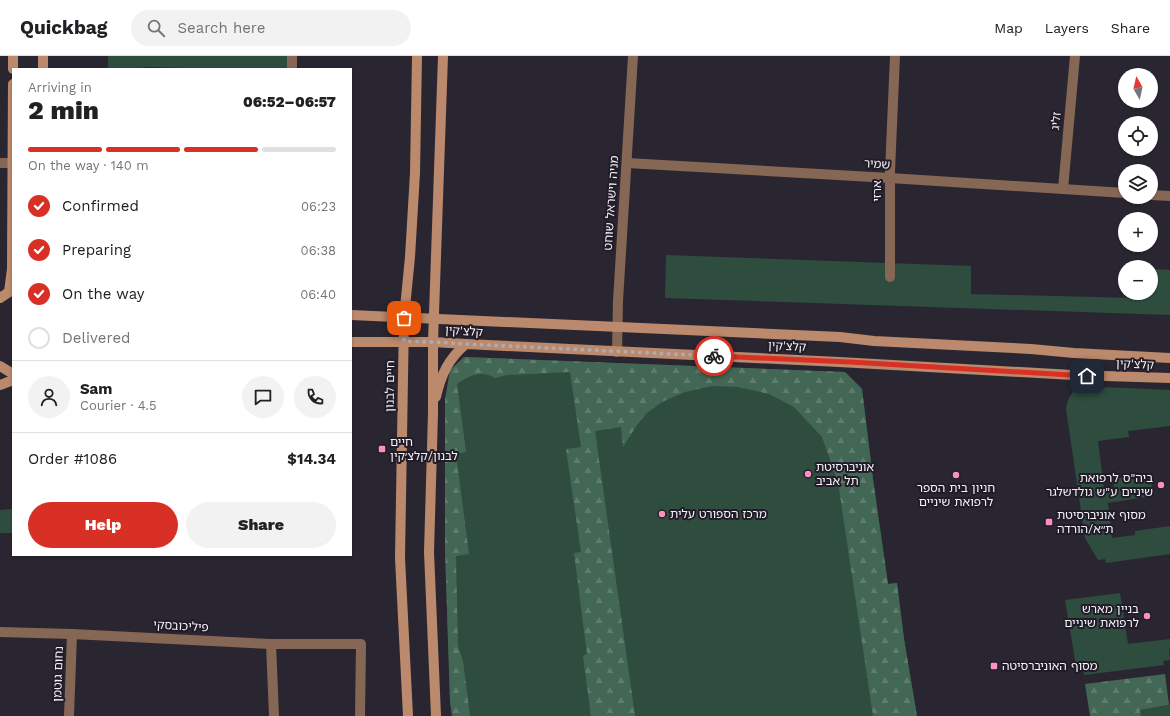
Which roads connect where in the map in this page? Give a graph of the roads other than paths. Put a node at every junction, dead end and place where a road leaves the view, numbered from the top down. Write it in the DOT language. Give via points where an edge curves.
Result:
graph roads {
  1 [pos="13,56"];
  2 [pos="43,56"];
  3 [pos="292,56"];
  4 [pos="417,56"];
  5 [pos="443,56"];
  6 [pos="633,56"];
  7 [pos="895,56"];
  8 [pos="1075,56"];
  9 [pos="13,68"];
  10 [pos="43,68"];
  11 [pos="292,68"];
  12 [pos="0,163"];
  13 [pos="12,163"];
  14 [pos="627,163"];
  15 [pos="890,178"];
  16 [pos="1063,189"];
  17 [pos="1118,193"];
  18 [pos="1158,195"];
  19 [pos="1170,196"];
  20 [pos="12,269"];
  21 [pos="890,277"];
  22 [pos="11,292"];
  23 [pos="0,298"];
  24 [pos="352,315"];
  25 [pos="404,318"];
  26 [pos="434,319"];
  27 [pos="617,327"];
  28 [pos="404,341"];
  29 [pos="352,342"];
  30 [pos="433,342"];
  31 [pos="466,344"];
  32 [pos="616,352"];
  33 [pos="1170,358"];
  34 [pos="0,366"];
  35 [pos="12,373"];
  36 [pos="1170,378"];
  37 [pos="12,380"];
  38 [pos="0,385"];
  39 [pos="433,413"];
  40 [pos="0,632"];
  41 [pos="72,634"];
  42 [pos="271,644"];
  43 [pos="69,716"];
  44 [pos="274,716"];
  45 [pos="360,716"];
  46 [pos="408,716"];
  47 [pos="436,716"];
  1 -- 9 [label="street"];
  2 -- 10 [label="street"];
  3 -- 11 [label="street"];
  4 -- 25 [label="street, חיים לבנון" via="415,173"];
  5 -- 26 [label="street"];
  6 -- 14 [label="street, מניה וישראל שוחט"];
  7 -- 15 [label="street, ארזי"];
  8 -- 16 [label="street, זליג"];
  12 -- 13 [label="street"];
  14 -- 15 [label="street, שמיר"];
  14 -- 27 [label="street, מניה וישראל שוחט"];
  15 -- 16 [label="street, שמיר"];
  15 -- 21 [label="street, ארזי"];
  16 -- 17 [label="street, שמיר"];
  18 -- 19 [label="street"];
  20 -- 22 [label="street"];
  22 -- 23 [label="street"];
  24 -- 25 [label="street, קלצ'קין"];
  25 -- 26 [label="street, קלצ'קין"];
  25 -- 28 [label="street, חיים לבנון"];
  26 -- 27 [label="street, קלצ'קין"];
  26 -- 30 [label="street"];
  27 -- 32 [label="street, מניה וישראל שוחט"];
  27 -- 33 [label="street, קלצ'קין" via="840,337"];
  28 -- 29 [label="street, קלצ'קין"];
  28 -- 30 [label="street, קלצ'קין"];
  28 -- 46 [label="street, חיים לבנון" via="400,558"];
  30 -- 31 [label="street, קלצ'קין"];
  30 -- 39 [label="street"];
  31 -- 32 [label="street, קלצ'קין"];
  31 -- 39 [label="street" via="449,362 442,376"];
  32 -- 36 [label="street, קלצ'קין"];
  34 -- 35 [label="street"];
  37 -- 38 [label="street"];
  39 -- 47 [label="street" via="429,552"];
  40 -- 41 [label="street, פיליכובסקי"];
  41 -- 42 [label="street, פיליכובסקי"];
  41 -- 43 [label="street, נחום גוטמן"];
  42 -- 44 [label="street"];
  42 -- 45 [label="street, פיליכובסקי" via="361,644"];
}
